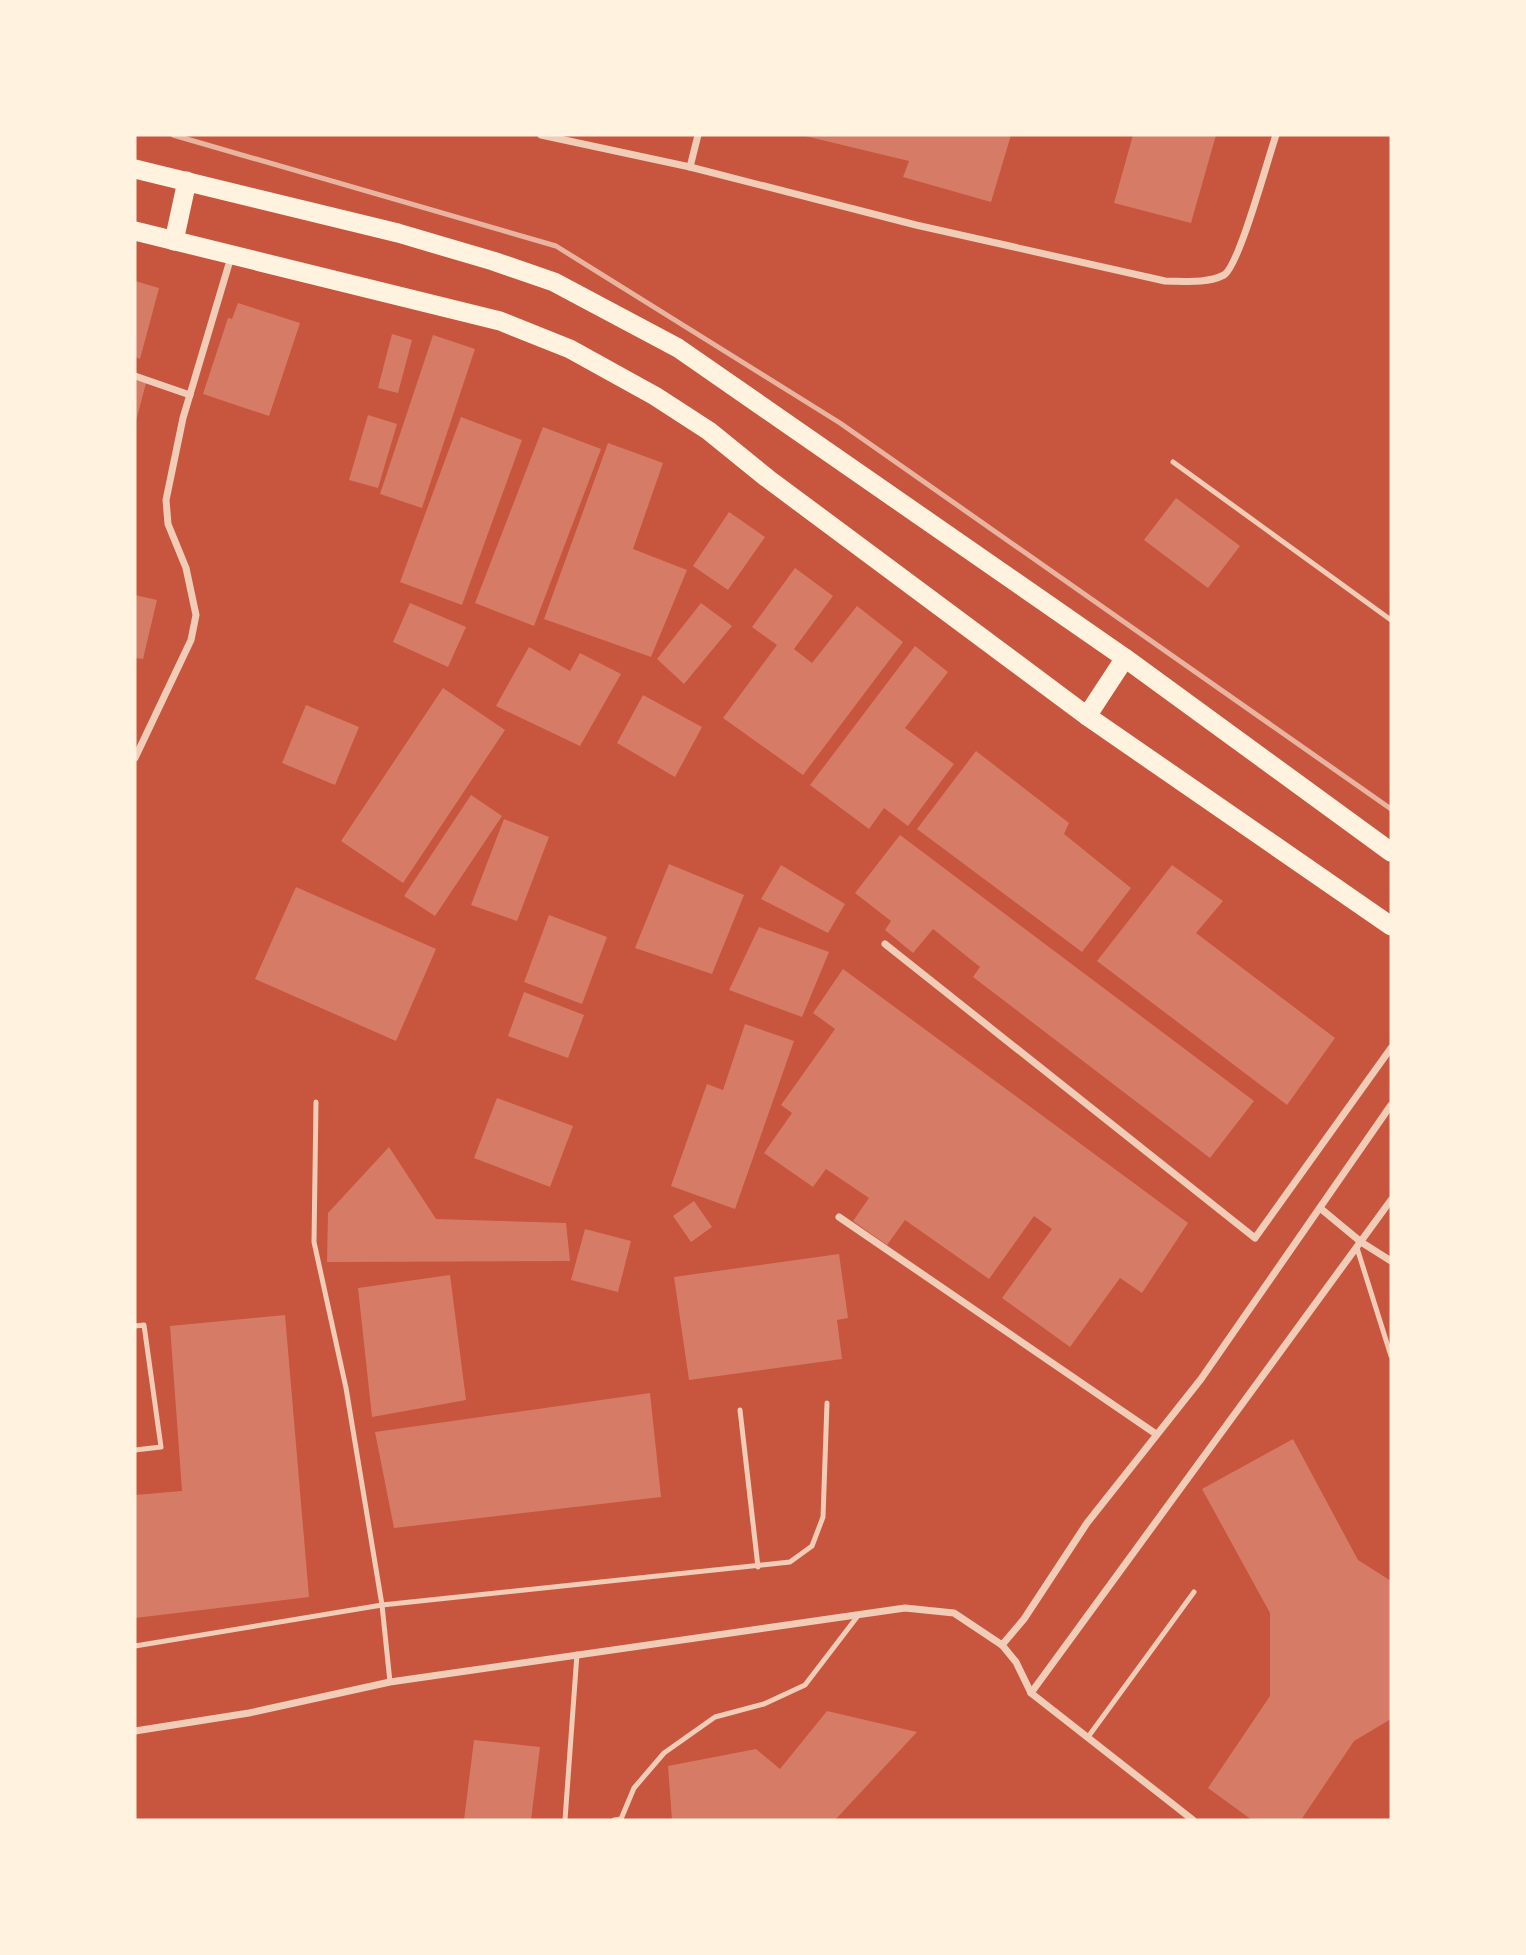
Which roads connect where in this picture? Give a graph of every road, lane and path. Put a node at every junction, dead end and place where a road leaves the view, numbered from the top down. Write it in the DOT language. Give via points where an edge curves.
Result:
graph roads {
  1 [pos="541,135"];
  2 [pos="698,135"];
  3 [pos="1276,135"];
  4 [pos="690,167"];
  5 [pos="135,169"];
  6 [pos="187,181"];
  7 [pos="135,231"];
  8 [pos="174,241"];
  9 [pos="233,253"];
  10 [pos="135,376"];
  11 [pos="190,395"];
  12 [pos="1173,462"];
  13 [pos="1391,620"];
  14 [pos="1125,658"];
  15 [pos="1087,716"];
  16 [pos="135,758"];
  17 [pos="1391,852"];
  18 [pos="1391,926"];
  19 [pos="885,944"];
  20 [pos="1391,1048"];
  21 [pos="316,1102"];
  22 [pos="1391,1105"];
  23 [pos="1391,1200"];
  24 [pos="1320,1208"];
  25 [pos="839,1217"];
  26 [pos="1359,1245"];
  27 [pos="1391,1261"];
  28 [pos="135,1326"];
  29 [pos="1391,1356"];
  30 [pos="827,1403"];
  31 [pos="740,1410"];
  32 [pos="1156,1434"];
  33 [pos="135,1450"];
  34 [pos="758,1567"];
  35 [pos="1194,1592"];
  36 [pos="382,1605"];
  37 [pos="858,1617"];
  38 [pos="1002,1645"];
  39 [pos="135,1646"];
  40 [pos="577,1654"];
  41 [pos="390,1682"];
  42 [pos="1031,1693"];
  43 [pos="135,1731"];
  44 [pos="1088,1737"];
  45 [pos="565,1820"];
  46 [pos="619,1820"];
  47 [pos="1193,1820"];
  1 -- 4 [label="street"];
  2 -- 4 [label="street"];
  3 -- 4 [label="street" via="1238,256 1226,274 1201,282 1166,281 916,225"];
  5 -- 6 [label="highway"];
  6 -- 8 [label="highway"];
  6 -- 14 [label="highway" via="398,233 554,282 678,348"];
  7 -- 8 [label="highway"];
  8 -- 9 [label="highway"];
  9 -- 11 [label="street"];
  9 -- 15 [label="highway" via="500,321 570,349 709,431"];
  10 -- 11 [label="street"];
  11 -- 16 [label="street" via="166,500 168,524 189,580 196,615 191,640"];
  12 -- 13 [label="lane"];
  14 -- 15 [label="highway"];
  14 -- 17 [label="highway"];
  15 -- 18 [label="highway"];
  19 -- 20 [label="street" via="1255,1238"];
  21 -- 36 [label="lane" via="314,1242 346,1388"];
  22 -- 24 [label="street"];
  23 -- 26 [label="street"];
  24 -- 26 [label="street"];
  24 -- 32 [label="street"];
  25 -- 32 [label="street"];
  26 -- 27 [label="street"];
  26 -- 29 [label="lane"];
  26 -- 42 [label="street"];
  28 -- 33 [label="lane" via="144,1325 161,1447"];
  30 -- 34 [label="lane" via="819,1533 812,1546 790,1562"];
  31 -- 34 [label="lane"];
  32 -- 38 [label="street"];
  34 -- 36 [label="lane"];
  35 -- 44 [label="lane"];
  36 -- 39 [label="lane"];
  36 -- 41 [label="lane"];
  37 -- 38 [label="street" via="905,1608 954,1613"];
  37 -- 40 [label="street" via="829,1617"];
  37 -- 46 [label="lane" via="805,1685 764,1704 715,1717 664,1753 634,1788"];
  38 -- 42 [label="street"];
  40 -- 41 [label="street"];
  40 -- 45 [label="lane"];
  41 -- 43 [label="street" via="249,1713"];
  42 -- 44 [label="street"];
  44 -- 47 [label="street"];
}
